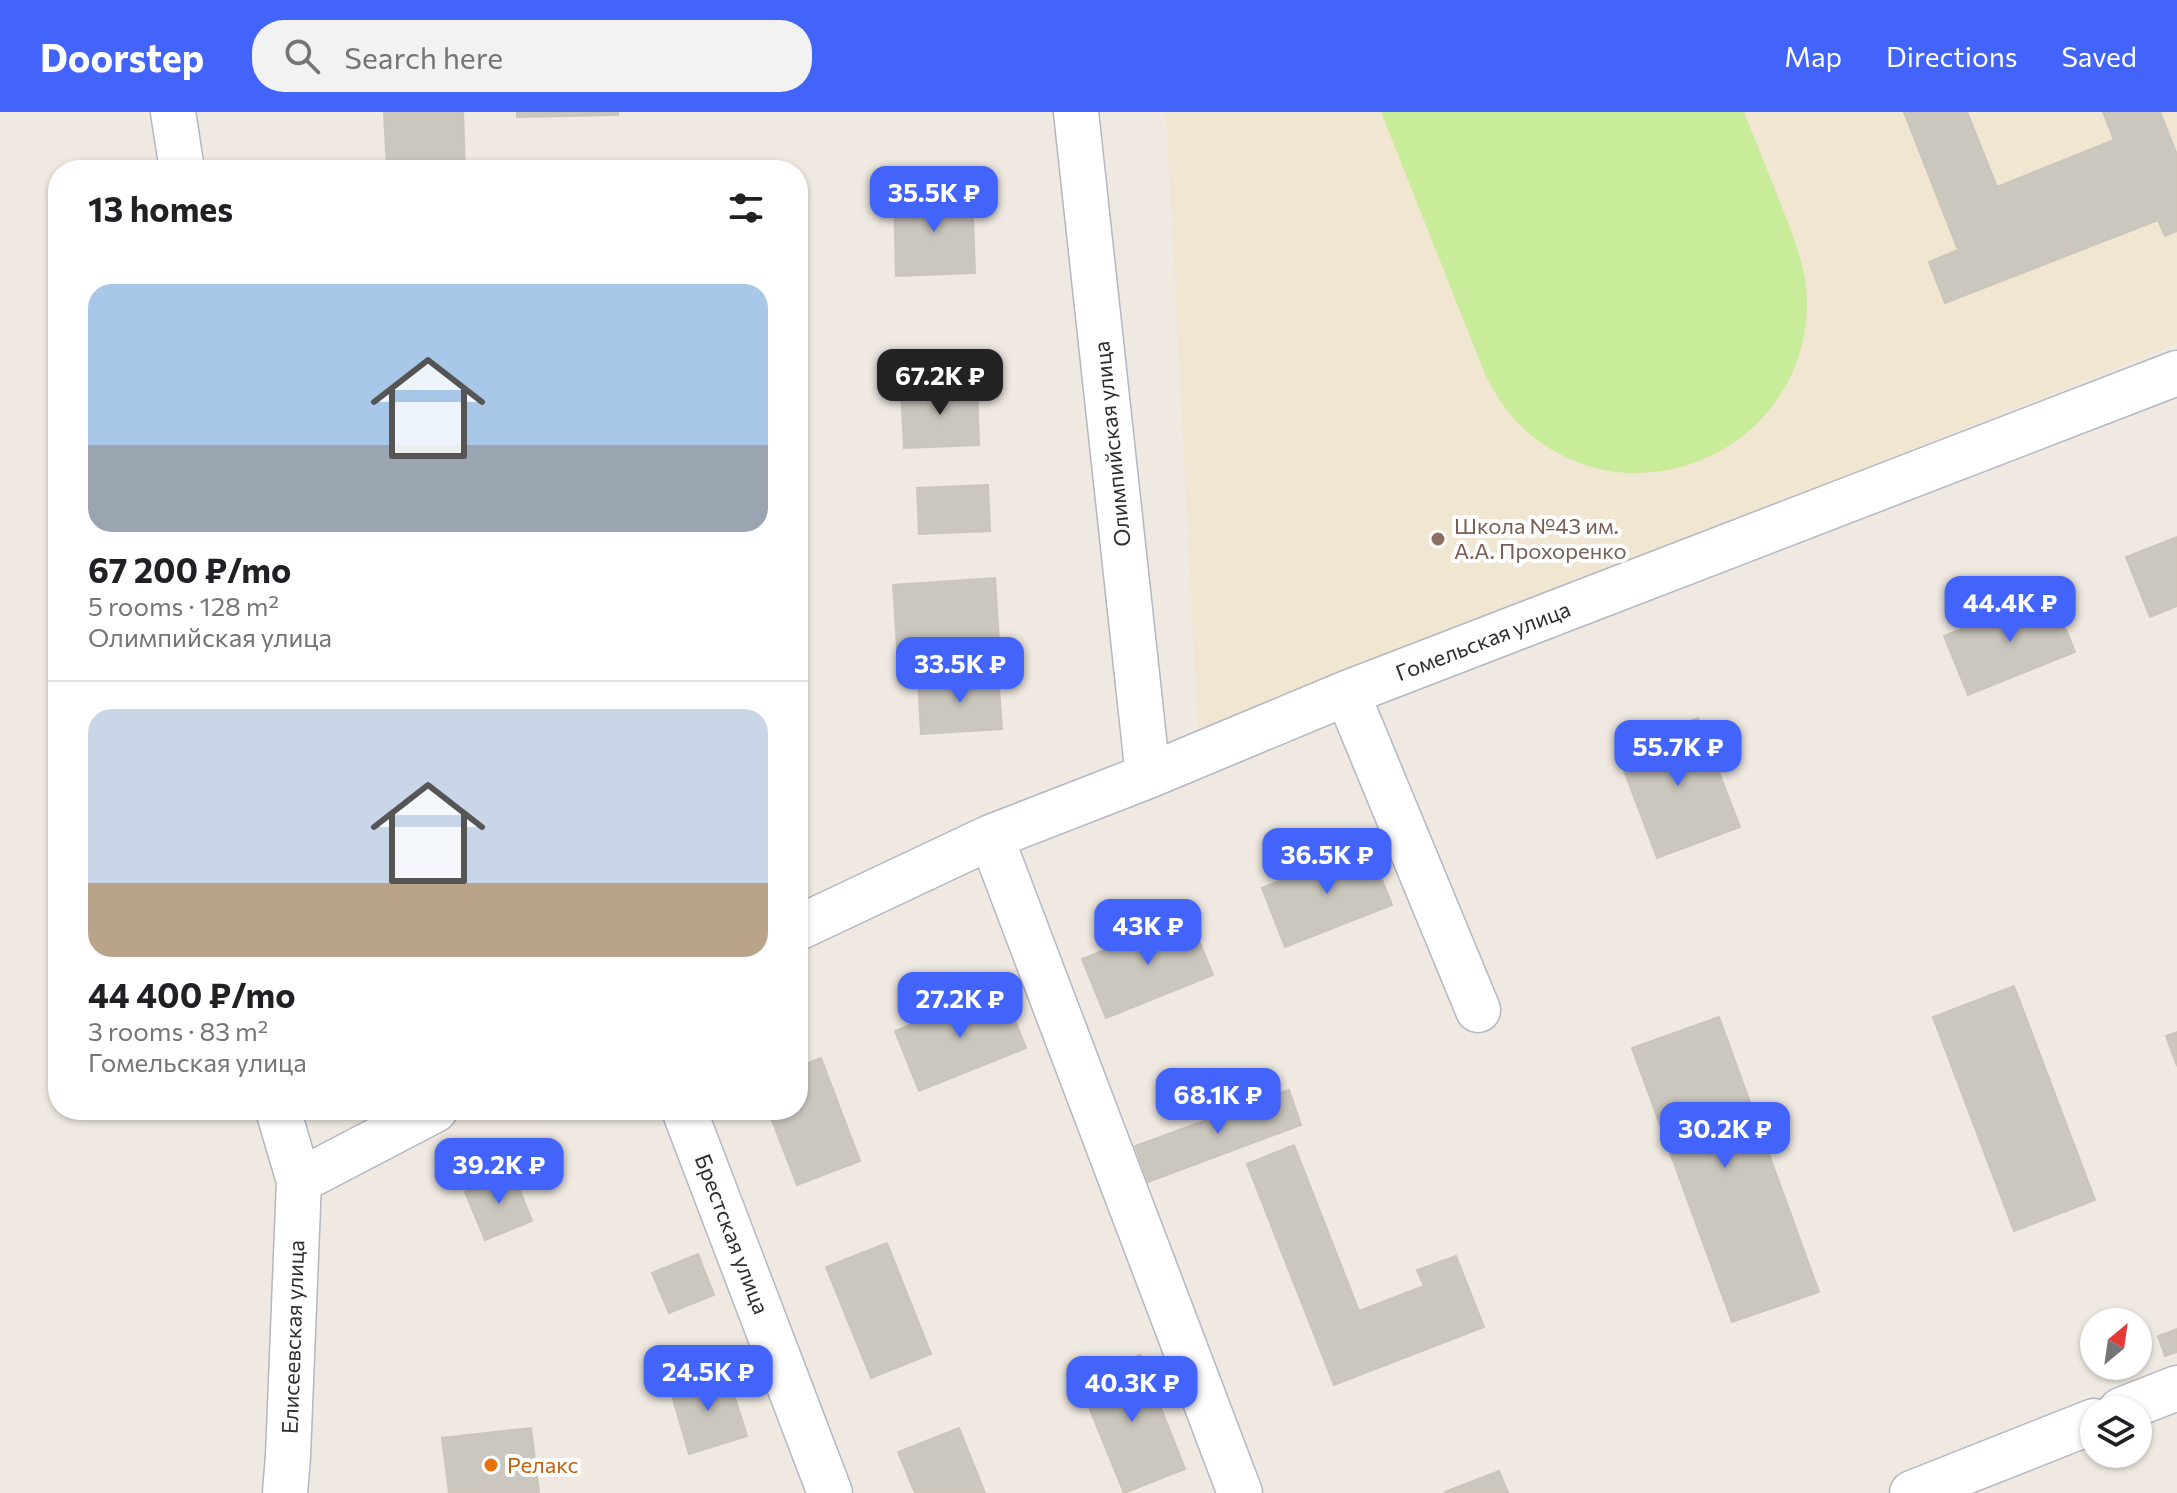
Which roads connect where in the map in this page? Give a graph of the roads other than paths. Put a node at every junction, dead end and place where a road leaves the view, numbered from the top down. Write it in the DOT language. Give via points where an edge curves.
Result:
graph roads {
  1 [pos="173,112"];
  2 [pos="1076,112"];
  3 [pos="180,160"];
  4 [pos="2177,373"];
  5 [pos="1347,693"];
  6 [pos="1148,776"];
  7 [pos="991,837"];
  8 [pos="808,923"];
  9 [pos="1478,1010"];
  10 [pos="281,1120"];
  11 [pos="416,1120"];
  12 [pos="688,1120"];
  13 [pos="299,1181"];
  14 [pos="2177,1388"];
  15 [pos="2152,1398"];
  16 [pos="2080,1427"];
  17 [pos="285,1493"];
  18 [pos="830,1493"];
  19 [pos="1240,1493"];
  20 [pos="1912,1493"];
  1 -- 3 [label="street"];
  2 -- 6 [label="street, Олимпийская улица"];
  4 -- 5 [label="street, Гомельская улица"];
  5 -- 6 [label="street, Гомельская улица"];
  5 -- 9 [label="street"];
  6 -- 7 [label="street, Гомельская улица"];
  7 -- 8 [label="street, Гомельская улица"];
  7 -- 19 [label="street"];
  10 -- 13 [label="street, Елисеевская улица"];
  11 -- 13 [label="street"];
  12 -- 18 [label="street, Брестская улица"];
  13 -- 17 [label="street, Елисеевская улица"];
  14 -- 15 [label="street"];
  16 -- 20 [label="street"];
}
